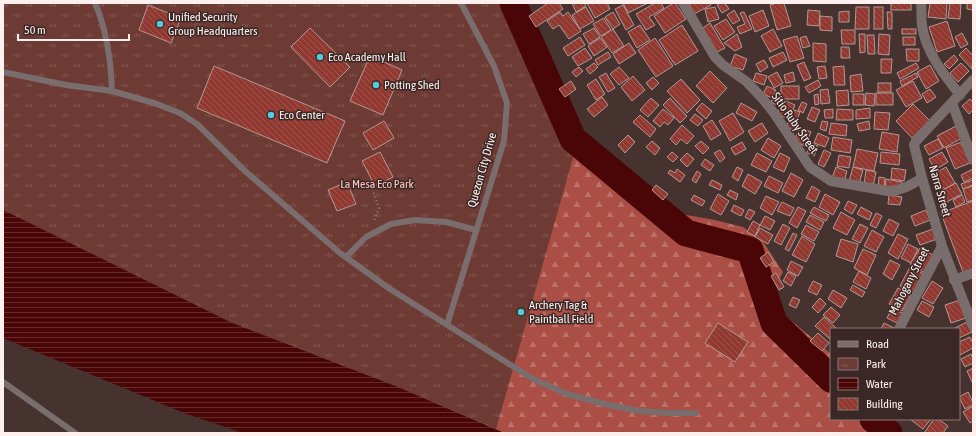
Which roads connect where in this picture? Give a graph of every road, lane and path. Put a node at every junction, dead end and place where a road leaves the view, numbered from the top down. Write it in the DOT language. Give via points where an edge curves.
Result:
graph roads {
  1 [pos="95,3"];
  2 [pos="461,3"];
  3 [pos="683,3"];
  4 [pos="922,3"];
  5 [pos="3,72"];
  6 [pos="973,80"];
  7 [pos="112,92"];
  8 [pos="960,95"];
  9 [pos="952,103"];
  10 [pos="973,160"];
  11 [pos="922,178"];
  12 [pos="371,185"];
  13 [pos="371,224"];
  14 [pos="476,230"];
  15 [pos="942,246"];
  16 [pos="346,257"];
  17 [pos="973,273"];
  18 [pos="954,280"];
  19 [pos="447,325"];
  20 [pos="973,326"];
  21 [pos="900,328"];
  22 [pos="3,382"];
  23 [pos="696,413"];
  24 [pos="75,433"];
  1 -- 7 [label="lane" via="107,40"];
  2 -- 14 [label="lane, Quezon City Drive" via="494,66 507,104 504,141"];
  3 -- 11 [label="street, Sitio Ruby Street" via="715,57 747,82 762,98 810,167 820,175 831,181 888,192 902,189"];
  4 -- 8 [label="street" via="925,42 935,61"];
  5 -- 7 [label="lane"];
  6 -- 8 [label="street, Narra Street"];
  7 -- 16 [label="lane" via="154,103 180,113 197,124 245,171"];
  8 -- 9 [label="street, Narra Street"];
  9 -- 10 [label="street"];
  9 -- 11 [label="street, Narra Street" via="916,141 914,149"];
  11 -- 15 [label="street, Narra Street"];
  12 -- 13 [label="path" via="379,208 376,219"];
  14 -- 16 [label="lane" via="446,222 415,220 391,224 366,237"];
  14 -- 19 [label="lane, Quezon City Drive"];
  15 -- 18 [label="street, Narra Street"];
  15 -- 21 [label="street, Mahogany Street"];
  16 -- 19 [label="lane" via="390,290"];
  17 -- 18 [label="street"];
  18 -- 20 [label="street, Narra Street"];
  19 -- 23 [label="lane" via="533,379 567,394 640,411"];
  22 -- 24 [label="lane"];
}
